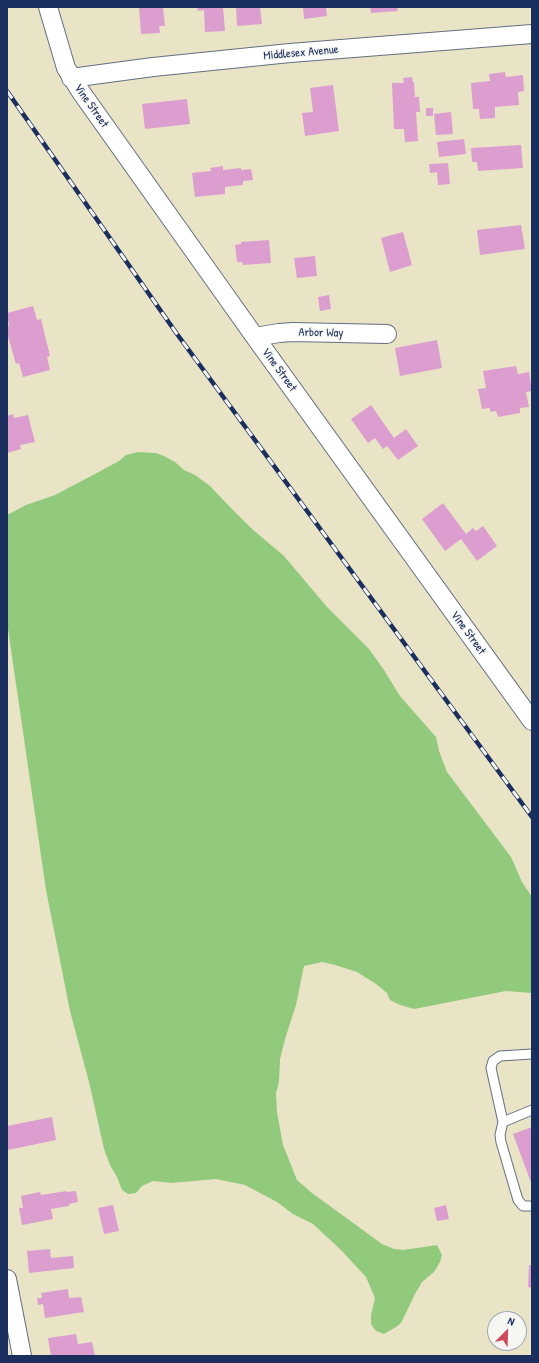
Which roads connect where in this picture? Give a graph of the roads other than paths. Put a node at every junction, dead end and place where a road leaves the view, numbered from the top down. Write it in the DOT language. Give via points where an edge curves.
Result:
graph roads {
  1 [pos="48,7"];
  2 [pos="532,34"];
  3 [pos="71,78"];
  4 [pos="387,334"];
  5 [pos="255,337"];
  6 [pos="532,721"];
  7 [pos="532,1054"];
  8 [pos="532,1110"];
  9 [pos="504,1122"];
  10 [pos="532,1206"];
  11 [pos="7,1279"];
  12 [pos="22,1356"];
  1 -- 3 [label="street, Vine Street"];
  2 -- 3 [label="street, Middlesex Avenue" via="282,54"];
  3 -- 5 [label="street, Vine Street"];
  4 -- 5 [label="street, Arbor Way" via="293,332"];
  5 -- 6 [label="street, Vine Street"];
  7 -- 9 [label="lane" via="500,1056 492,1063 491,1071"];
  8 -- 9 [label="lane"];
  9 -- 10 [label="lane" via="500,1142 518,1200 523,1206"];
  11 -- 12 [label="street"];
}
